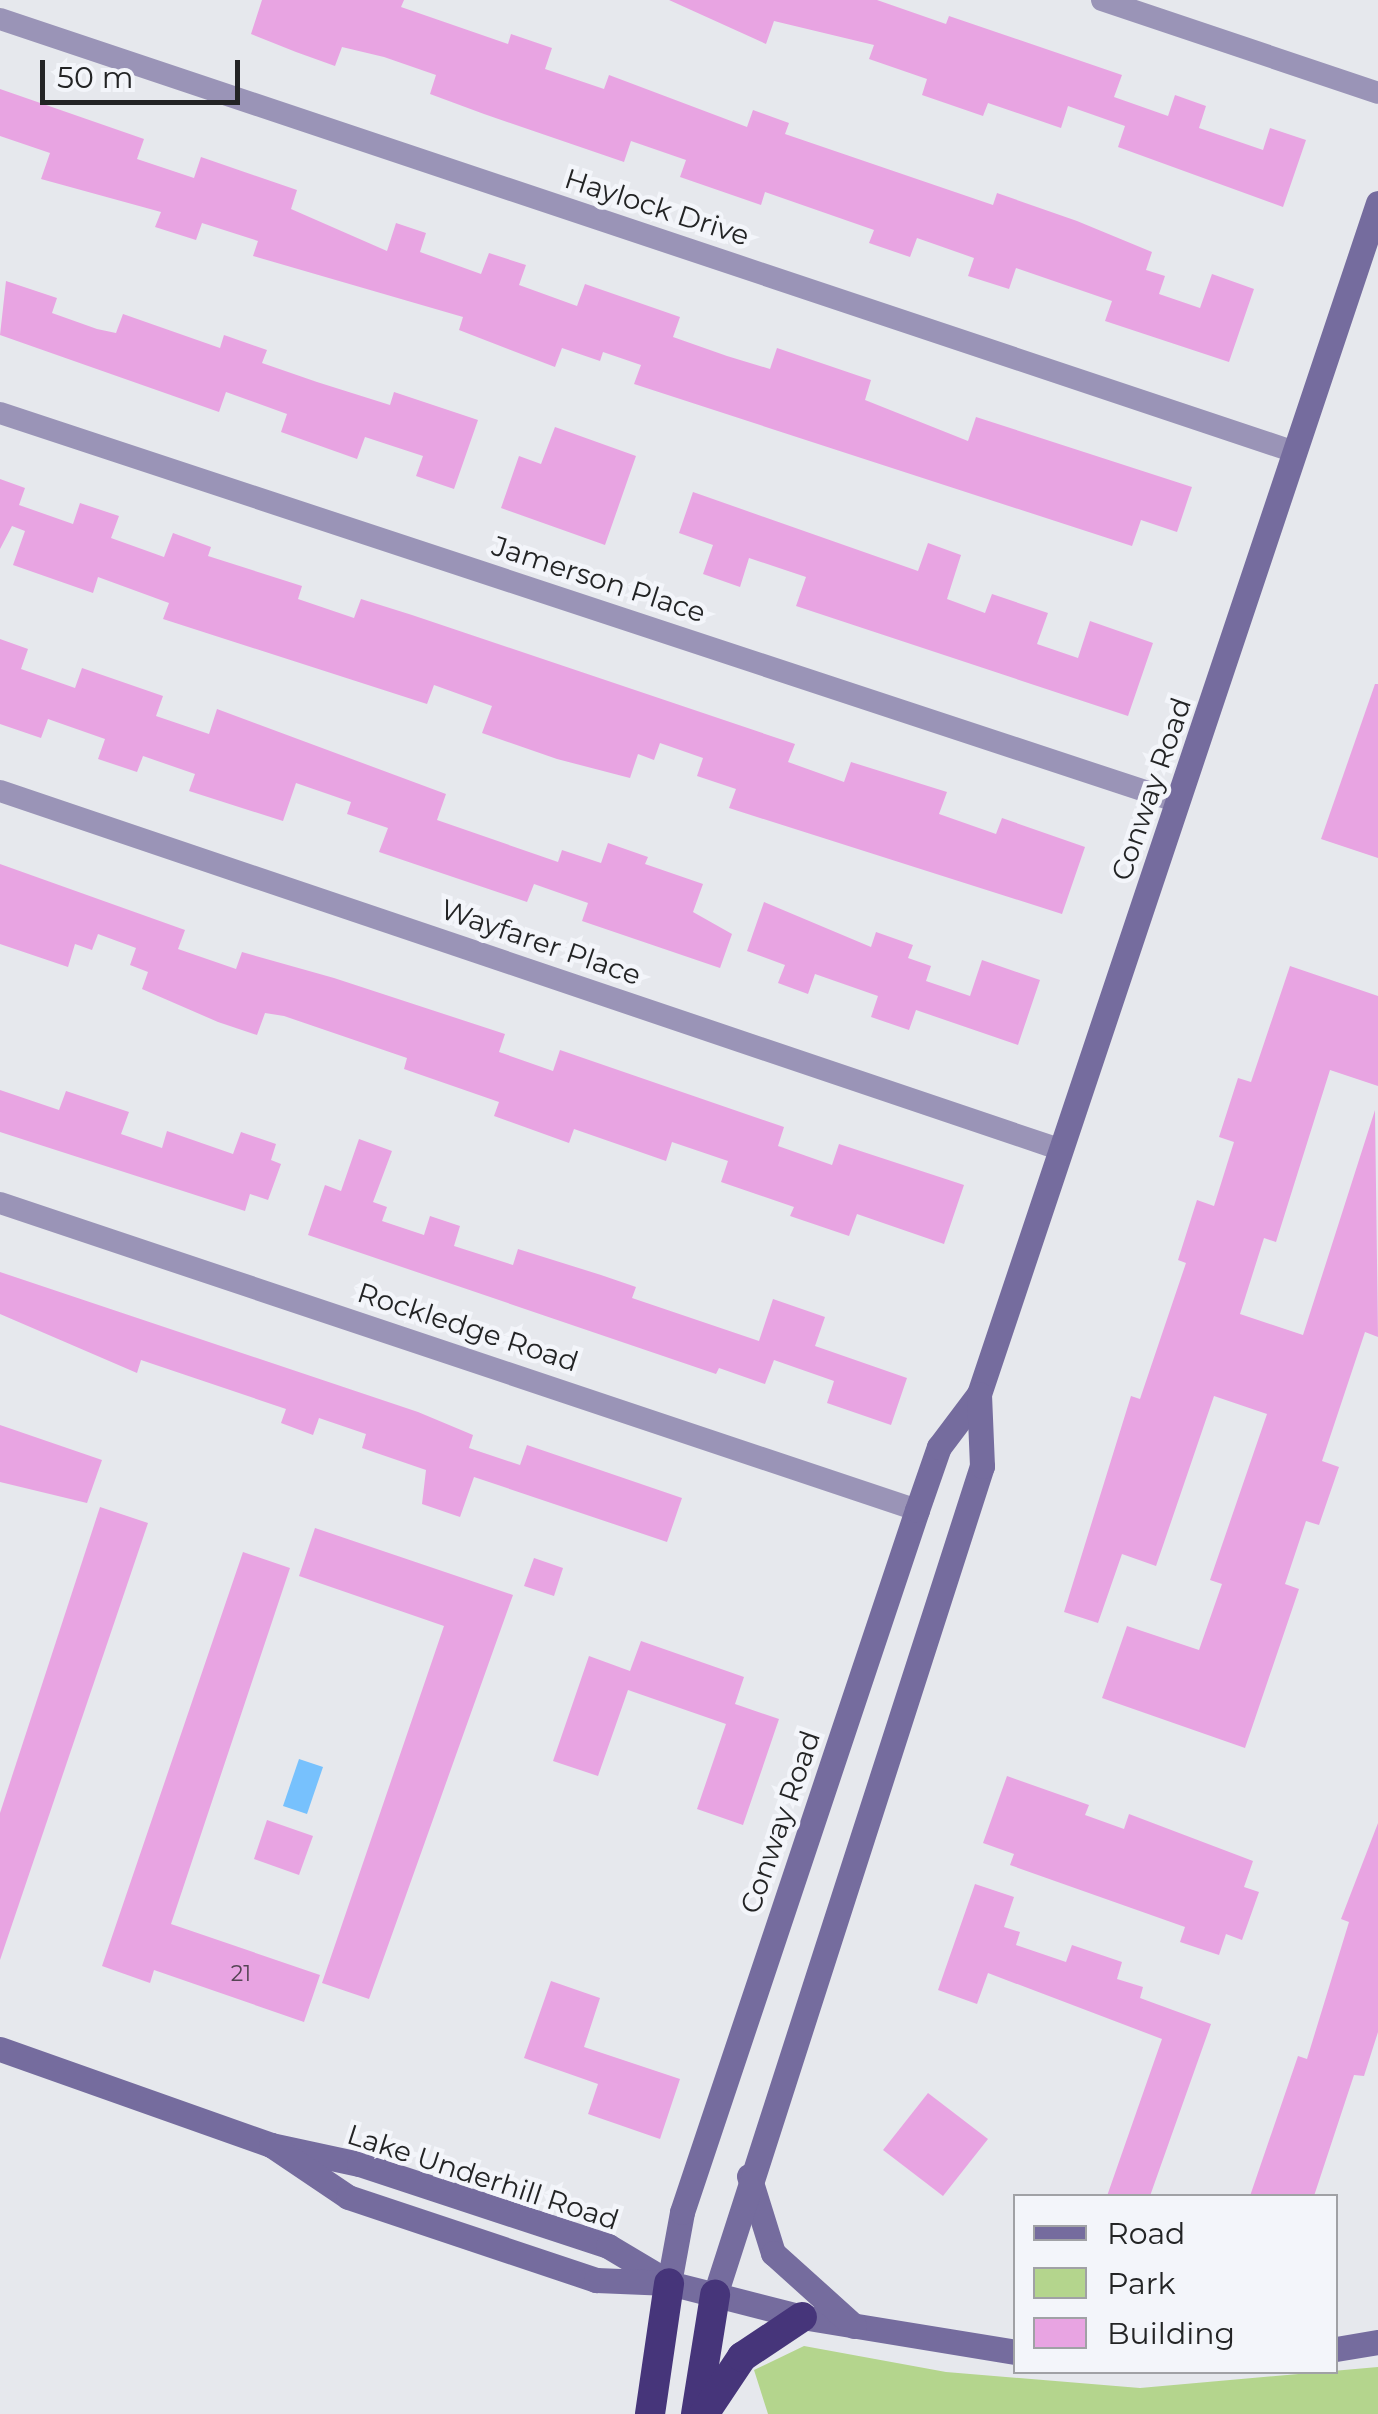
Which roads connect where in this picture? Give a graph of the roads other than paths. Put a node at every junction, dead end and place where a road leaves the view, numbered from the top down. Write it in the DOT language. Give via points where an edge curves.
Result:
graph roads {
  1 [pos="1102,0"];
  2 [pos="0,19"];
  3 [pos="1378,93"];
  4 [pos="1378,203"];
  5 [pos="0,413"];
  6 [pos="1295,452"];
  7 [pos="0,791"];
  8 [pos="1178,802"];
  9 [pos="1062,1150"];
  10 [pos="0,1203"];
  11 [pos="979,1394"];
  12 [pos="917,1510"];
  13 [pos="0,2048"];
  14 [pos="271,2145"];
  15 [pos="748,2172"];
  16 [pos="669,2283"];
  17 [pos="715,2295"];
  18 [pos="802,2317"];
  19 [pos="856,2328"];
  20 [pos="1378,2342"];
  21 [pos="1338,2348"];
  22 [pos="1013,2352"];
  23 [pos="650,2414"];
  24 [pos="696,2414"];
  25 [pos="704,2414"];
  1 -- 3 [label="street"];
  2 -- 6 [label="street, Haylock Drive"];
  4 -- 6 [label="main road, Conway Road"];
  5 -- 8 [label="street, Jamerson Place"];
  6 -- 8 [label="main road, Conway Road"];
  7 -- 9 [label="street, Wayfarer Place"];
  8 -- 9 [label="main road, Conway Road"];
  9 -- 11 [label="main road, Conway Road"];
  10 -- 12 [label="street, Rockledge Road"];
  11 -- 12 [label="main road, Conway Road" via="939,1447"];
  11 -- 15 [label="main road, Conway Road" via="982,1466"];
  12 -- 16 [label="main road, Conway Road" via="682,2212"];
  13 -- 14 [label="main road, Lake Underhill Road"];
  14 -- 16 [label="main road, Lake Underhill Road" via="359,2164 608,2246"];
  14 -- 16 [label="main road, Lake Underhill Road" via="348,2197 596,2280"];
  15 -- 17 [label="main road, Conway Road"];
  15 -- 19 [label="main road" via="773,2253"];
  16 -- 17 [label="main road, Lake Underhill Road"];
  16 -- 23 [label="highway"];
  17 -- 18 [label="main road, Lake Underhill Road"];
  17 -- 24 [label="highway"];
  18 -- 19 [label="main road, Lake Underhill Road"];
  18 -- 25 [label="highway" via="742,2357"];
  19 -- 22 [label="main road, Lake Underhill Road"];
  20 -- 21 [label="main road"];
}
